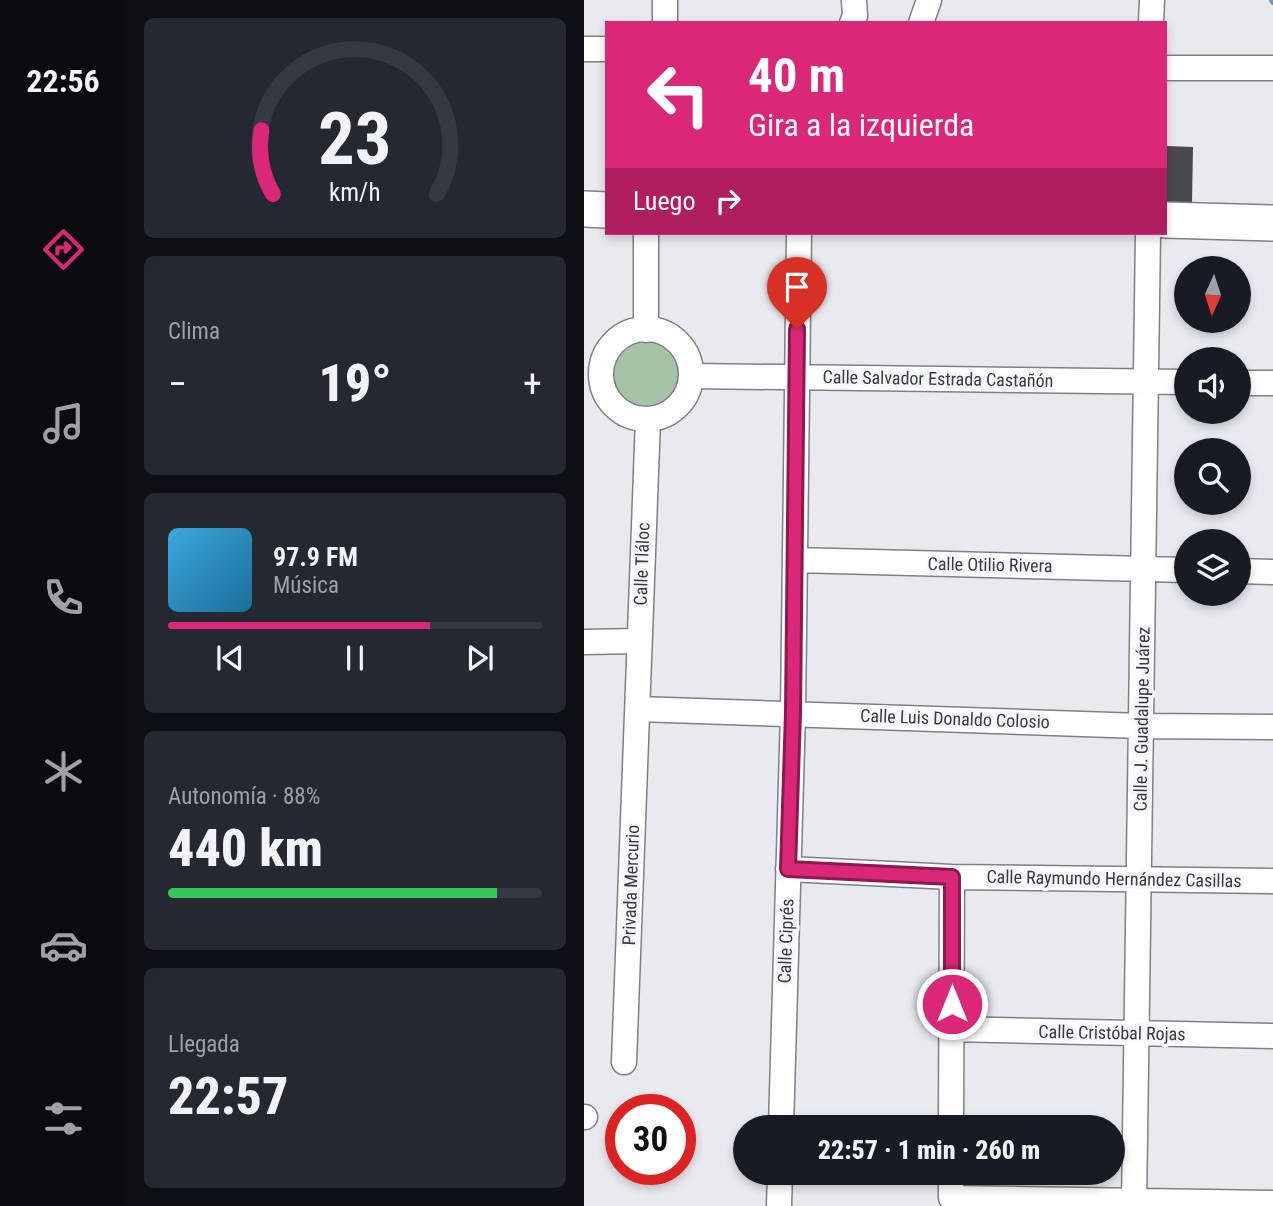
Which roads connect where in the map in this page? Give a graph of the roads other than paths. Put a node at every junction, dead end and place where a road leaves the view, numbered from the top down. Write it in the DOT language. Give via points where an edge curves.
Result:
graph roads {
  1 [pos="665,0"];
  2 [pos="854,0"];
  3 [pos="929,0"];
  4 [pos="1152,0"];
  5 [pos="665,21"];
  6 [pos="853,21"];
  7 [pos="922,21"];
  8 [pos="1152,21"];
  9 [pos="584,49"];
  10 [pos="605,49"];
  11 [pos="1167,68"];
  12 [pos="1272,68"];
  13 [pos="584,209"];
  14 [pos="605,209"];
  15 [pos="1167,220"];
  16 [pos="1272,223"];
  17 [pos="646,235"];
  18 [pos="799,235"];
  19 [pos="1149,235"];
  20 [pos="646,330"];
  21 [pos="593,371"];
  22 [pos="691,376"];
  23 [pos="797,378"];
  24 [pos="1146,382"];
  25 [pos="1174,382"];
  26 [pos="1251,383"];
  27 [pos="1272,383"];
  28 [pos="648,419"];
  29 [pos="795,560"];
  30 [pos="1144,569"];
  31 [pos="1174,570"];
  32 [pos="1251,571"];
  33 [pos="1272,572"];
  34 [pos="639,641"];
  35 [pos="584,642"];
  36 [pos="638,709"];
  37 [pos="793,713"];
  38 [pos="1141,726"];
  39 [pos="1272,727"];
  40 [pos="788,869"];
  41 [pos="952,877"];
  42 [pos="1139,879"];
  43 [pos="1272,881"];
  44 [pos="952,1029"];
  45 [pos="1137,1034"];
  46 [pos="1272,1036"];
  47 [pos="624,1062"];
  48 [pos="781,1115"];
  49 [pos="951,1115"];
  50 [pos="780,1185"];
  51 [pos="951,1185"];
  52 [pos="1134,1203"];
  53 [pos="1272,1203"];
  54 [pos="779,1206"];
  1 -- 5 [label="street"];
  2 -- 6 [label="street"];
  3 -- 7 [label="street"];
  4 -- 8 [label="street"];
  9 -- 10 [label="street"];
  11 -- 12 [label="street"];
  13 -- 14 [label="street"];
  15 -- 16 [label="street"];
  17 -- 20 [label="street"];
  18 -- 23 [label="street, Calle Ciprés"];
  19 -- 24 [label="street, Calle J. Guadalupe Juárez"];
  20 -- 21 [label="street" via="624,335 612,344"];
  20 -- 22 [label="street" via="667,334 678,342 687,354"];
  21 -- 28 [label="street" via="620,410"];
  22 -- 23 [label="street, Calle Salvador Estrada Castañón"];
  22 -- 28 [label="street" via="685,397 675,408"];
  23 -- 24 [label="street, Calle Salvador Estrada Castañón"];
  23 -- 29 [label="street, Calle Ciprés"];
  24 -- 25 [label="street, Calle Salvador Estrada Castañón"];
  24 -- 30 [label="street, Calle J. Guadalupe Juárez"];
  26 -- 27 [label="street"];
  28 -- 34 [label="street, Calle Tláloc"];
  29 -- 30 [label="street, Calle Otilio Rivera"];
  29 -- 37 [label="street, Calle Ciprés"];
  30 -- 31 [label="street, Calle Otilio Rivera"];
  30 -- 38 [label="street, Calle J. Guadalupe Juárez"];
  32 -- 33 [label="street"];
  34 -- 35 [label="street"];
  34 -- 36 [label="street, Calle Tláloc"];
  36 -- 37 [label="street, Calle Luis Donaldo Colosio"];
  36 -- 47 [label="street, Privada Mercurio"];
  37 -- 38 [label="street, Calle Luis Donaldo Colosio"];
  37 -- 40 [label="street, Calle Ciprés"];
  38 -- 39 [label="street, Calle Luis Donaldo Colosio"];
  38 -- 42 [label="street, Calle J. Guadalupe Juárez"];
  40 -- 41 [label="street, Calle Raymundo Hernández Casillas"];
  40 -- 48 [label="street, Calle Ciprés"];
  41 -- 42 [label="street, Calle Raymundo Hernández Casillas"];
  41 -- 44 [label="street"];
  42 -- 43 [label="street, Calle Raymundo Hernández Casillas"];
  42 -- 45 [label="street, Calle J. Guadalupe Juárez"];
  44 -- 45 [label="street, Calle Cristóbal Rojas"];
  44 -- 49 [label="street"];
  45 -- 46 [label="street, Calle Cristóbal Rojas"];
  45 -- 52 [label="street, Calle J. Guadalupe Juárez"];
  50 -- 54 [label="street"];
  51 -- 52 [label="street" via="951,1198"];
  52 -- 53 [label="street"];
}
